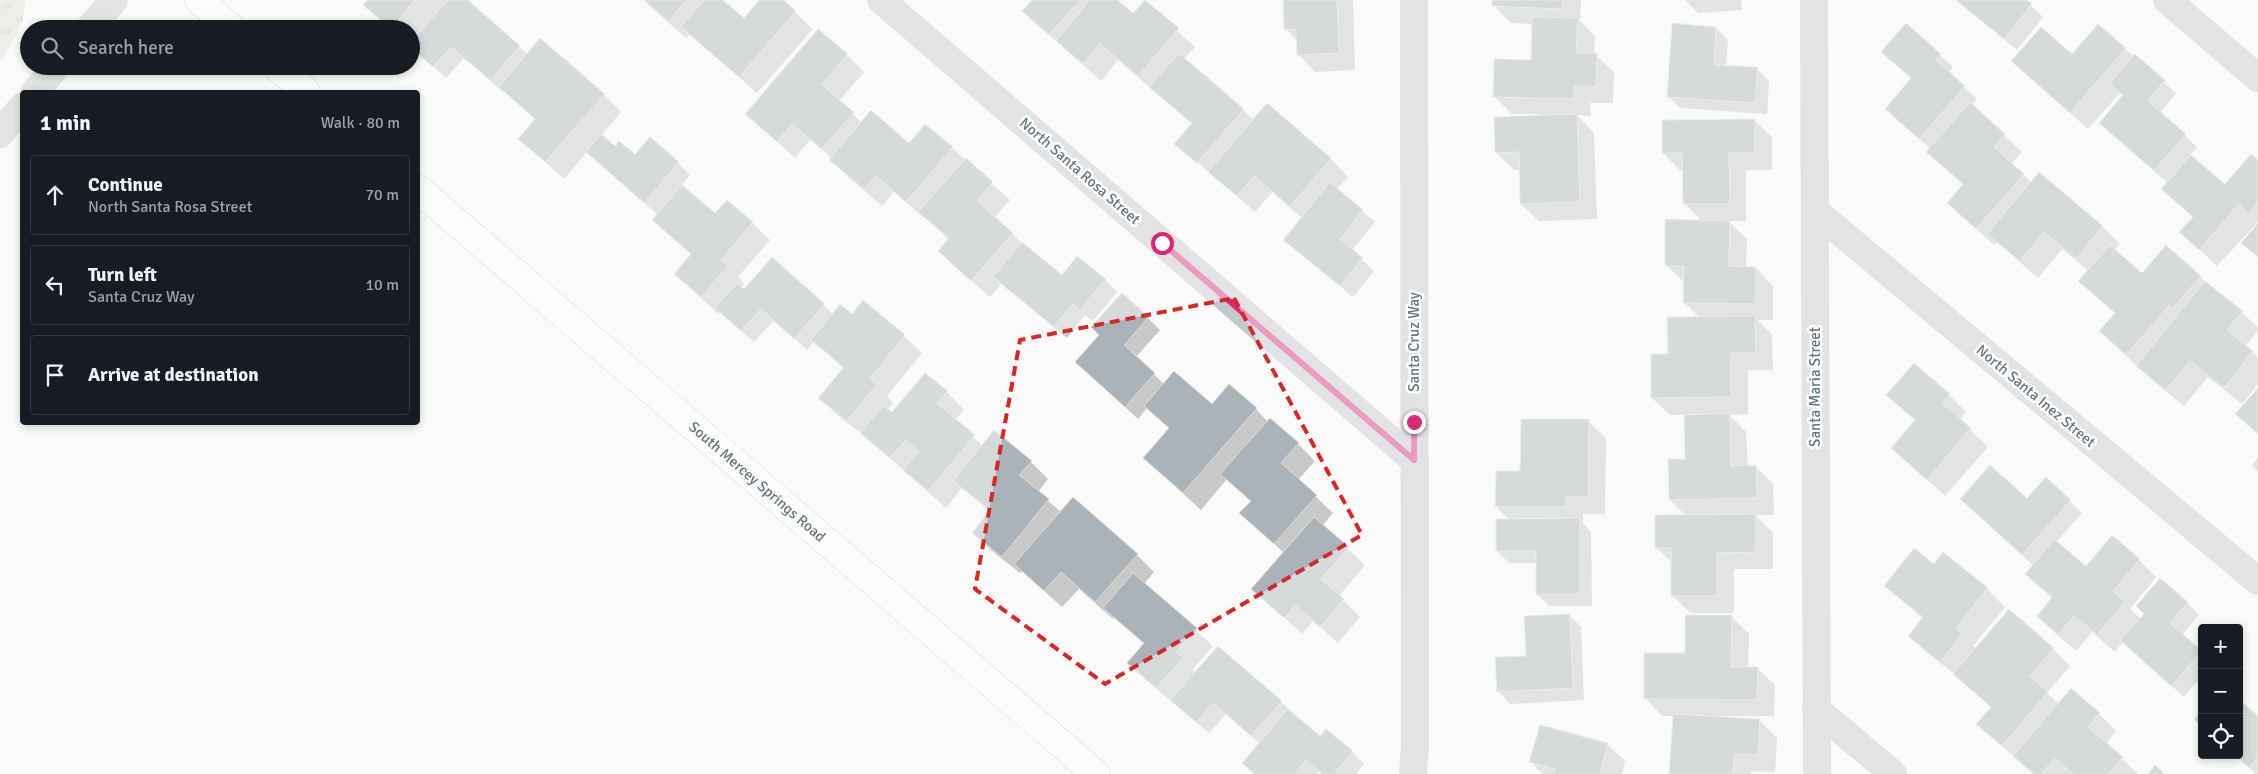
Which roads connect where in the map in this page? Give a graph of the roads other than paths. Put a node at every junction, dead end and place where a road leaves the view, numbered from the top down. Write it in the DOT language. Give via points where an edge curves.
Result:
graph roads {
  1 [pos="114,0"];
  2 [pos="199,0"];
  3 [pos="881,0"];
  4 [pos="1414,0"];
  5 [pos="1814,0"];
  6 [pos="2167,0"];
  7 [pos="97,20"];
  8 [pos="222,20"];
  9 [pos="49,75"];
  10 [pos="286,75"];
  11 [pos="2258,78"];
  12 [pos="37,90"];
  13 [pos="304,90"];
  14 [pos="20,110"];
  15 [pos="0,134"];
  16 [pos="420,191"];
  17 [pos="1815,211"];
  18 [pos="1414,460"];
  19 [pos="2258,581"];
  20 [pos="1816,708"];
  21 [pos="1096,774"];
  22 [pos="1413,774"];
  23 [pos="1817,774"];
  24 [pos="1893,774"];
  1 -- 7 [label="street"];
  2 -- 8 [label="main road"];
  3 -- 18 [label="street, North Santa Rosa Street"];
  4 -- 18 [label="street, Santa Cruz Way"];
  5 -- 17 [label="street, Santa Maria Street"];
  6 -- 11 [label="street"];
  9 -- 12 [label="street"];
  10 -- 13 [label="main road"];
  14 -- 15 [label="street"];
  16 -- 21 [label="main road, South Mercey Springs Road"];
  17 -- 19 [label="street, North Santa Inez Street"];
  17 -- 20 [label="street, Santa Maria Street"];
  18 -- 22 [label="street, Santa Cruz Way"];
  20 -- 23 [label="street, Santa Maria Street"];
  20 -- 24 [label="street"];
}
